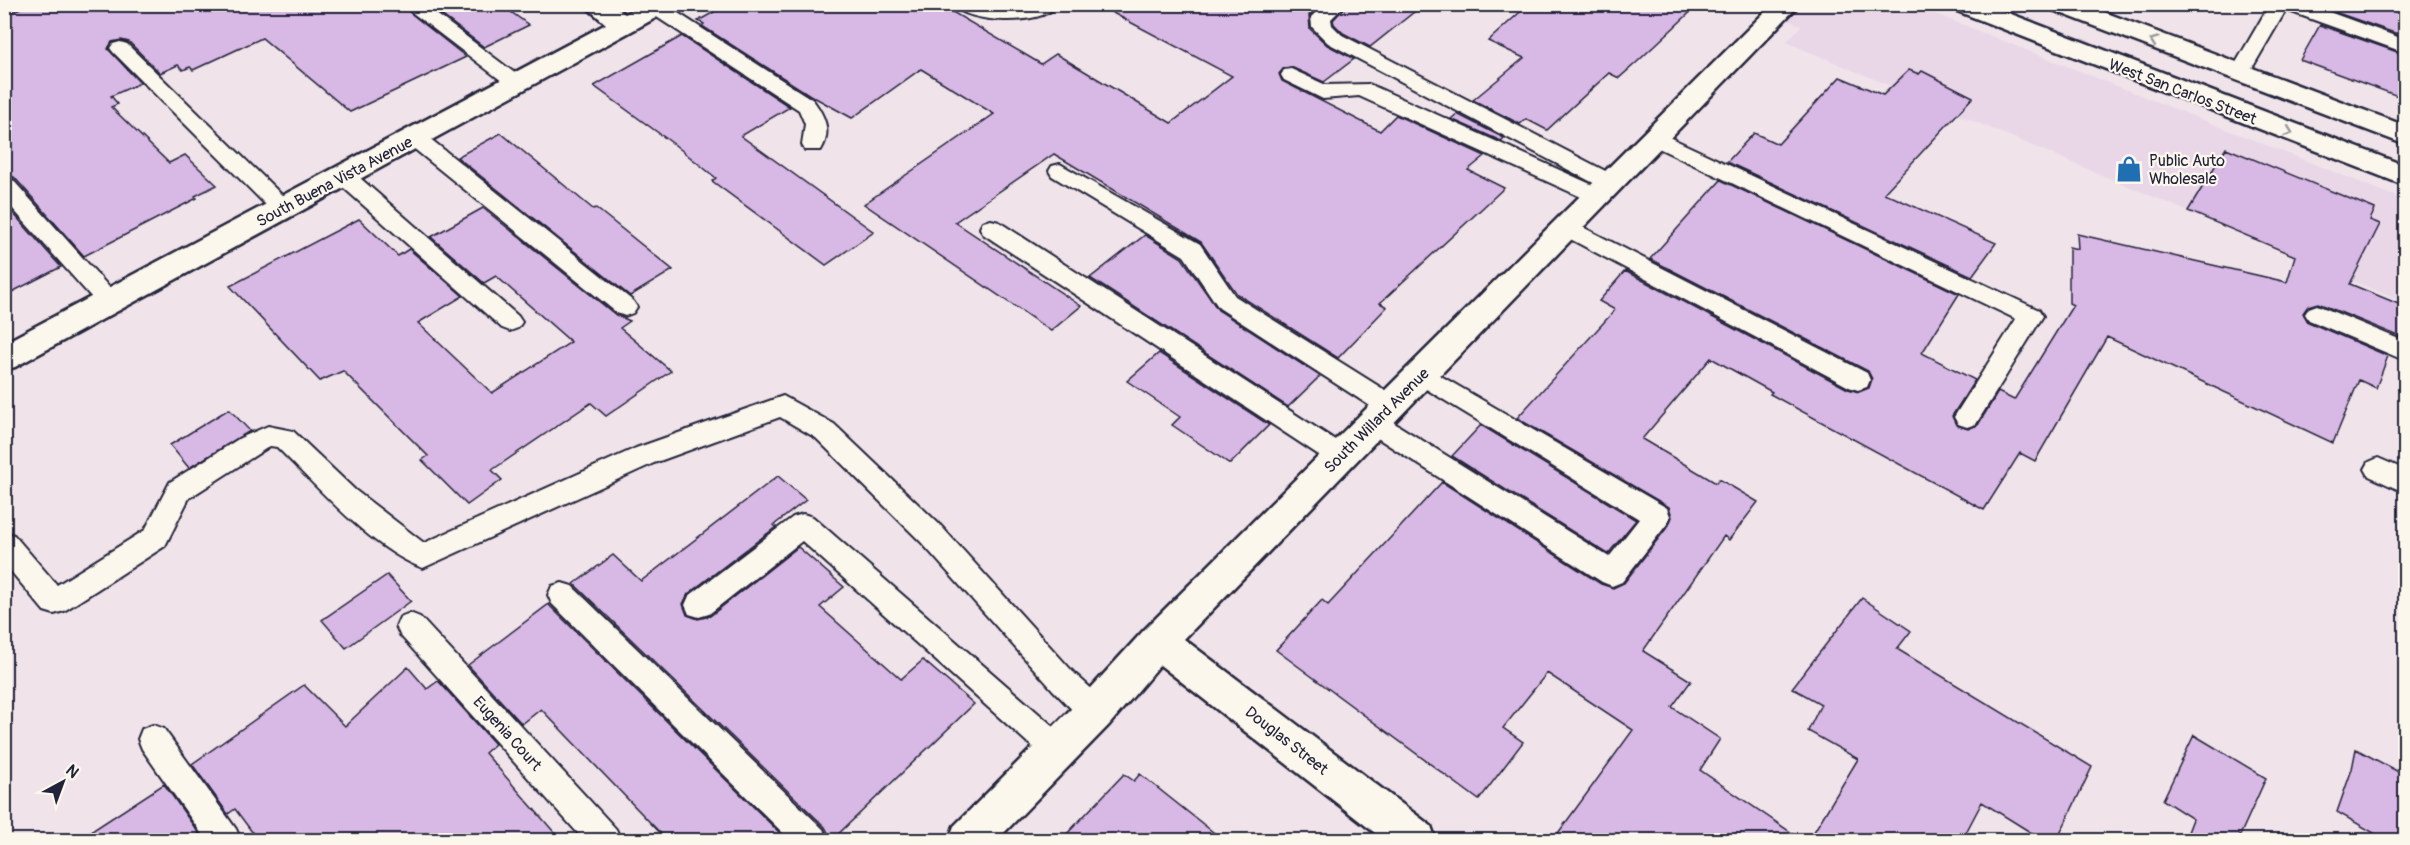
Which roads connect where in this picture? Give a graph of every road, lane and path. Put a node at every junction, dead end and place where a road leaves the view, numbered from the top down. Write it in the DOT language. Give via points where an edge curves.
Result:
graph roads {
  1 [pos="410,4"];
  2 [pos="595,4"];
  3 [pos="961,4"];
  4 [pos="1337,4"];
  5 [pos="1788,4"];
  6 [pos="1961,4"];
  7 [pos="2000,4"];
  8 [pos="2059,4"];
  9 [pos="2280,4"];
  10 [pos="2287,4"];
  11 [pos="660,6"];
  12 [pos="1046,6"];
  13 [pos="624,25"];
  14 [pos="2406,47"];
  15 [pos="120,48"];
  16 [pos="2240,73"];
  17 [pos="1291,75"];
  18 [pos="518,83"];
  19 [pos="2406,136"];
  20 [pos="415,138"];
  21 [pos="1656,138"];
  22 [pos="813,145"];
  23 [pos="1060,171"];
  24 [pos="344,176"];
  25 [pos="2406,177"];
  26 [pos="4,184"];
  27 [pos="1604,190"];
  28 [pos="283,209"];
  29 [pos="1567,227"];
  30 [pos="991,228"];
  31 [pos="109,302"];
  32 [pos="625,308"];
  33 [pos="2317,314"];
  34 [pos="510,322"];
  35 [pos="2406,352"];
  36 [pos="4,358"];
  37 [pos="1422,374"];
  38 [pos="1858,380"];
  39 [pos="1382,415"];
  40 [pos="1967,417"];
  41 [pos="1340,456"];
  42 [pos="2378,469"];
  43 [pos="2406,482"];
  44 [pos="4,543"];
  45 [pos="562,595"];
  46 [pos="699,605"];
  47 [pos="410,626"];
  48 [pos="1158,641"];
  49 [pos="1095,712"];
  50 [pos="153,739"];
  51 [pos="1058,750"];
  52 [pos="225,840"];
  53 [pos="605,840"];
  54 [pos="812,840"];
  55 [pos="969,840"];
  56 [pos="1416,840"];
  1 -- 18 [label="lane"];
  2 -- 13 [label="street"];
  3 -- 12 [label="lane" via="998,17"];
  4 -- 27 [label="lane" via="1321,17 1322,27 1335,39"];
  5 -- 21 [label="street, South Willard Avenue"];
  6 -- 25 [label="street, West San Carlos Street, one-way"];
  7 -- 16 [label="street" via="2163,67"];
  16 -- 8 [label="street, one-way"];
  9 -- 16 [label="lane"];
  10 -- 14 [label="lane"];
  11 -- 13 [label="street, South Buena Vista Avenue"];
  11 -- 22 [label="lane" via="806,105 818,132"];
  13 -- 18 [label="street, South Buena Vista Avenue"];
  15 -- 28 [label="lane"];
  16 -- 19 [label="street"];
  17 -- 27 [label="lane" via="1323,92 1362,89"];
  18 -- 20 [label="street, South Buena Vista Avenue"];
  20 -- 24 [label="street, South Buena Vista Avenue"];
  20 -- 32 [label="lane"];
  21 -- 27 [label="street, South Willard Avenue"];
  21 -- 40 [label="lane" via="2031,316"];
  23 -- 39 [label="lane" via="1192,250 1207,265 1227,302"];
  24 -- 28 [label="street, South Buena Vista Avenue"];
  24 -- 34 [label="lane"];
  26 -- 31 [label="lane"];
  27 -- 29 [label="street, South Willard Avenue"];
  28 -- 31 [label="street, South Buena Vista Avenue"];
  29 -- 37 [label="street, South Willard Avenue"];
  29 -- 38 [label="lane"];
  30 -- 41 [label="lane"];
  31 -- 36 [label="street, South Buena Vista Avenue"];
  33 -- 35 [label="lane"];
  37 -- 39 [label="street, South Willard Avenue"];
  37 -- 39 [label="lane" via="1657,516 1612,574"];
  39 -- 41 [label="street, South Willard Avenue"];
  41 -- 48 [label="street, South Willard Avenue"];
  42 -- 43 [label="lane"];
  44 -- 49 [label="lane" via="54,602 155,538 179,490 268,436 284,438 346,498 404,546 423,556 542,499 742,418 783,406 825,431 932,534"];
  45 -- 54 [label="lane"];
  46 -- 51 [label="lane" via="802,525"];
  47 -- 53 [label="lane, Eugenia Court"];
  48 -- 49 [label="street, South Willard Avenue"];
  48 -- 56 [label="street, Douglas Street"];
  49 -- 51 [label="street, South Willard Avenue"];
  50 -- 52 [label="lane"];
  51 -- 55 [label="street, South Willard Avenue"];
}
